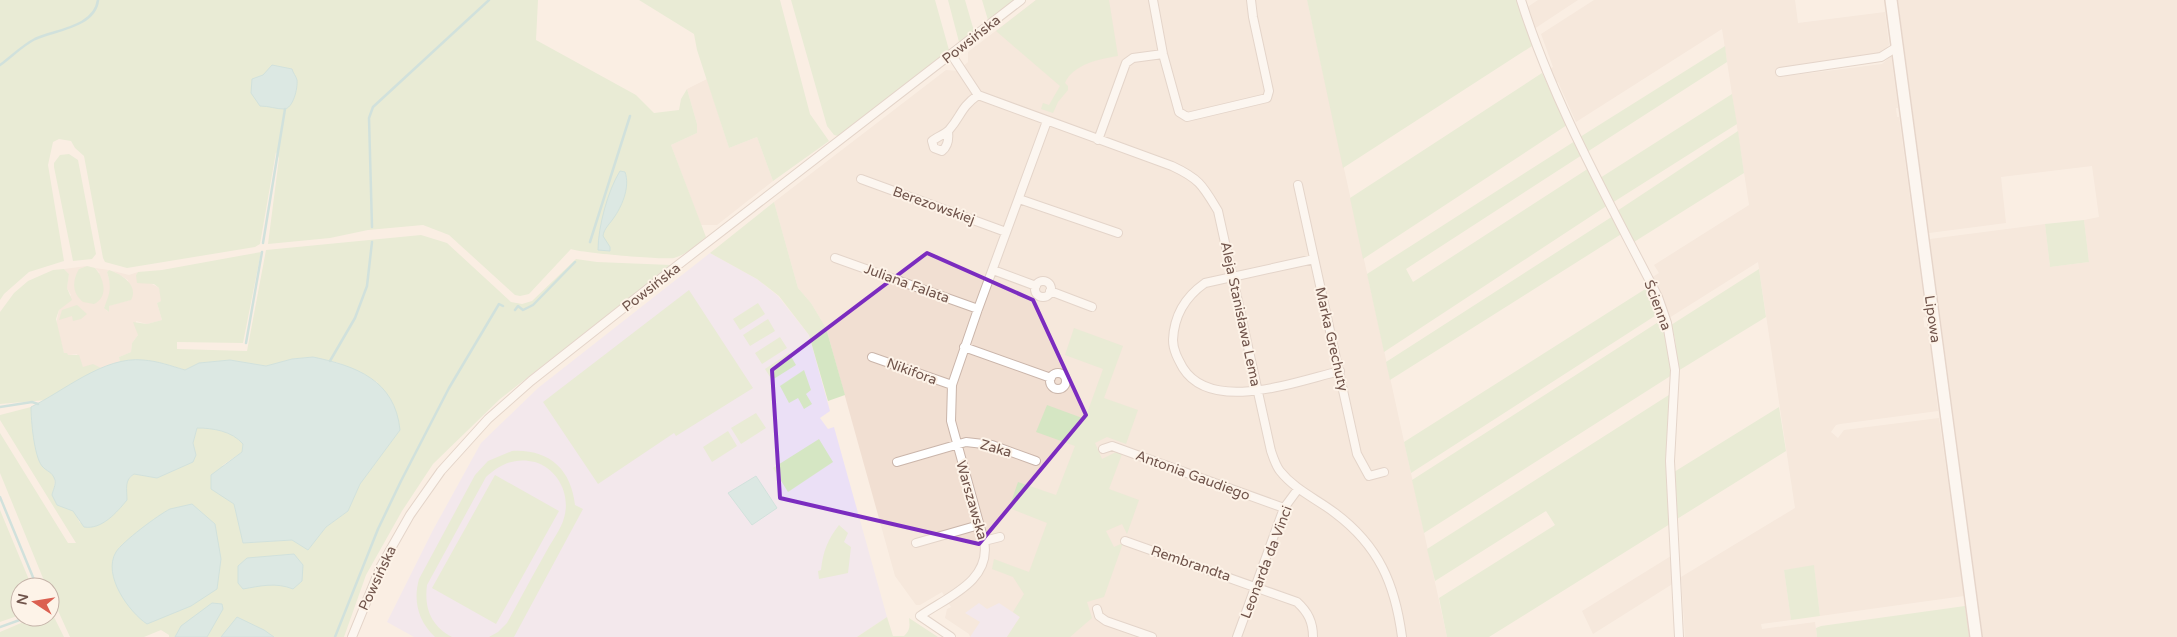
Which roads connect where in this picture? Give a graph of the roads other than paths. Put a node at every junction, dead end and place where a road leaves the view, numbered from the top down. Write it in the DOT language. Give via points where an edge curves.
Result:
graph roads {
  1 [pos="1021,0"];
  2 [pos="1153,0"];
  3 [pos="1251,0"];
  4 [pos="1521,0"];
  5 [pos="1891,0"];
  6 [pos="1897,47"];
  7 [pos="951,54"];
  8 [pos="1164,54"];
  9 [pos="1780,72"];
  10 [pos="978,95"];
  11 [pos="1047,121"];
  12 [pos="948,132"];
  13 [pos="1098,140"];
  14 [pos="861,179"];
  15 [pos="1298,185"];
  16 [pos="1019,199"];
  17 [pos="1006,232"];
  18 [pos="1118,233"];
  19 [pos="835,258"];
  20 [pos="1314,259"];
  21 [pos="993,270"];
  22 [pos="1234,275"];
  23 [pos="1092,307"];
  24 [pos="978,309"];
  25 [pos="964,347"];
  26 [pos="872,357"];
  27 [pos="1340,371"];
  28 [pos="1051,378"];
  29 [pos="952,385"];
  30 [pos="1257,390"];
  31 [pos="956,445"];
  32 [pos="1103,449"];
  33 [pos="1036,461"];
  34 [pos="897,462"];
  35 [pos="1384,472"];
  36 [pos="1298,489"];
  37 [pos="1284,508"];
  38 [pos="979,524"];
  39 [pos="1000,537"];
  40 [pos="984,541"];
  41 [pos="1125,541"];
  42 [pos="916,543"];
  43 [pos="1256,586"];
  44 [pos="1097,609"];
  45 [pos="352,637"];
  46 [pos="951,637"];
  47 [pos="1152,637"];
  48 [pos="1238,637"];
  49 [pos="1313,637"];
  50 [pos="1402,637"];
  51 [pos="1680,637"];
  52 [pos="1976,637"];
  1 -- 7 [label="street, Powsińska"];
  2 -- 8 [label="street"];
  3 -- 8 [label="street" via="1269,91 1267,98 1187,117 1179,112"];
  4 -- 51 [label="street, Ścienna" via="1557,100 1658,297 1667,323 1675,370 1670,461"];
  5 -- 6 [label="street, Lipowa"];
  6 -- 9 [label="street" via="1881,57"];
  6 -- 52 [label="street, Lipowa"];
  7 -- 10 [label="street"];
  7 -- 45 [label="street, Powsińska" via="488,418 452,457 410,515 378,572"];
  8 -- 13 [label="street" via="1133,58 1126,63"];
  10 -- 11 [label="street, Aleja Stanisława Lema"];
  10 -- 12 [label="street" via="966,104"];
  11 -- 13 [label="street, Aleja Stanisława Lema"];
  11 -- 16 [label="street, Warszawska"];
  13 -- 22 [label="street, Aleja Stanisława Lema" via="1172,166 1191,175 1203,186 1218,212"];
  14 -- 17 [label="street, Berezowskiej"];
  15 -- 20 [label="street, Marka Grechuty"];
  16 -- 17 [label="street, Warszawska"];
  16 -- 18 [label="street"];
  17 -- 21 [label="street, Warszawska"];
  19 -- 24 [label="street, Juliana Falata"];
  20 -- 22 [label="street"];
  20 -- 27 [label="street, Marka Grechuty"];
  21 -- 23 [label="street" via="1036,286 1036,293 1042,297 1050,292"];
  21 -- 24 [label="street, Warszawska"];
  22 -- 30 [label="street, Aleja Stanisława Lema"];
  22 -- 30 [label="street" via="1205,283 1187,299 1174,324 1174,349 1187,374 1198,384 1222,392"];
  24 -- 25 [label="street, Warszawska"];
  25 -- 28 [label="street"];
  25 -- 29 [label="street, Warszawska"];
  26 -- 29 [label="street, Nikifora"];
  27 -- 30 [label="street"];
  27 -- 35 [label="street, Marka Grechuty" via="1357,454 1369,476"];
  29 -- 31 [label="street, Warszawska" via="950,410"];
  30 -- 36 [label="street, Aleja Stanisława Lema" via="1270,451 1279,470"];
  31 -- 33 [label="street, Zaka" via="966,442 992,445"];
  31 -- 34 [label="street, Zaka"];
  31 -- 38 [label="street, Warszawska"];
  32 -- 37 [label="street, Antonia Gaudiego" via="1112,446"];
  36 -- 37 [label="street, Leonarda da Vinci"];
  36 -- 50 [label="street, Aleja Stanisława Lema" via="1335,513 1367,543 1393,589"];
  37 -- 43 [label="street, Leonarda da Vinci"];
  38 -- 40 [label="street, Warszawska"];
  38 -- 42 [label="street"];
  39 -- 40 [label="street"];
  40 -- 46 [label="street, Warszawska" via="985,558 977,575 920,616"];
  41 -- 43 [label="street, Rembrandta"];
  43 -- 48 [label="street, Leonarda da Vinci"];
  43 -- 49 [label="street, Rembrandta" via="1297,602 1311,621"];
  44 -- 47 [label="street" via="1099,616 1106,621"];
}
